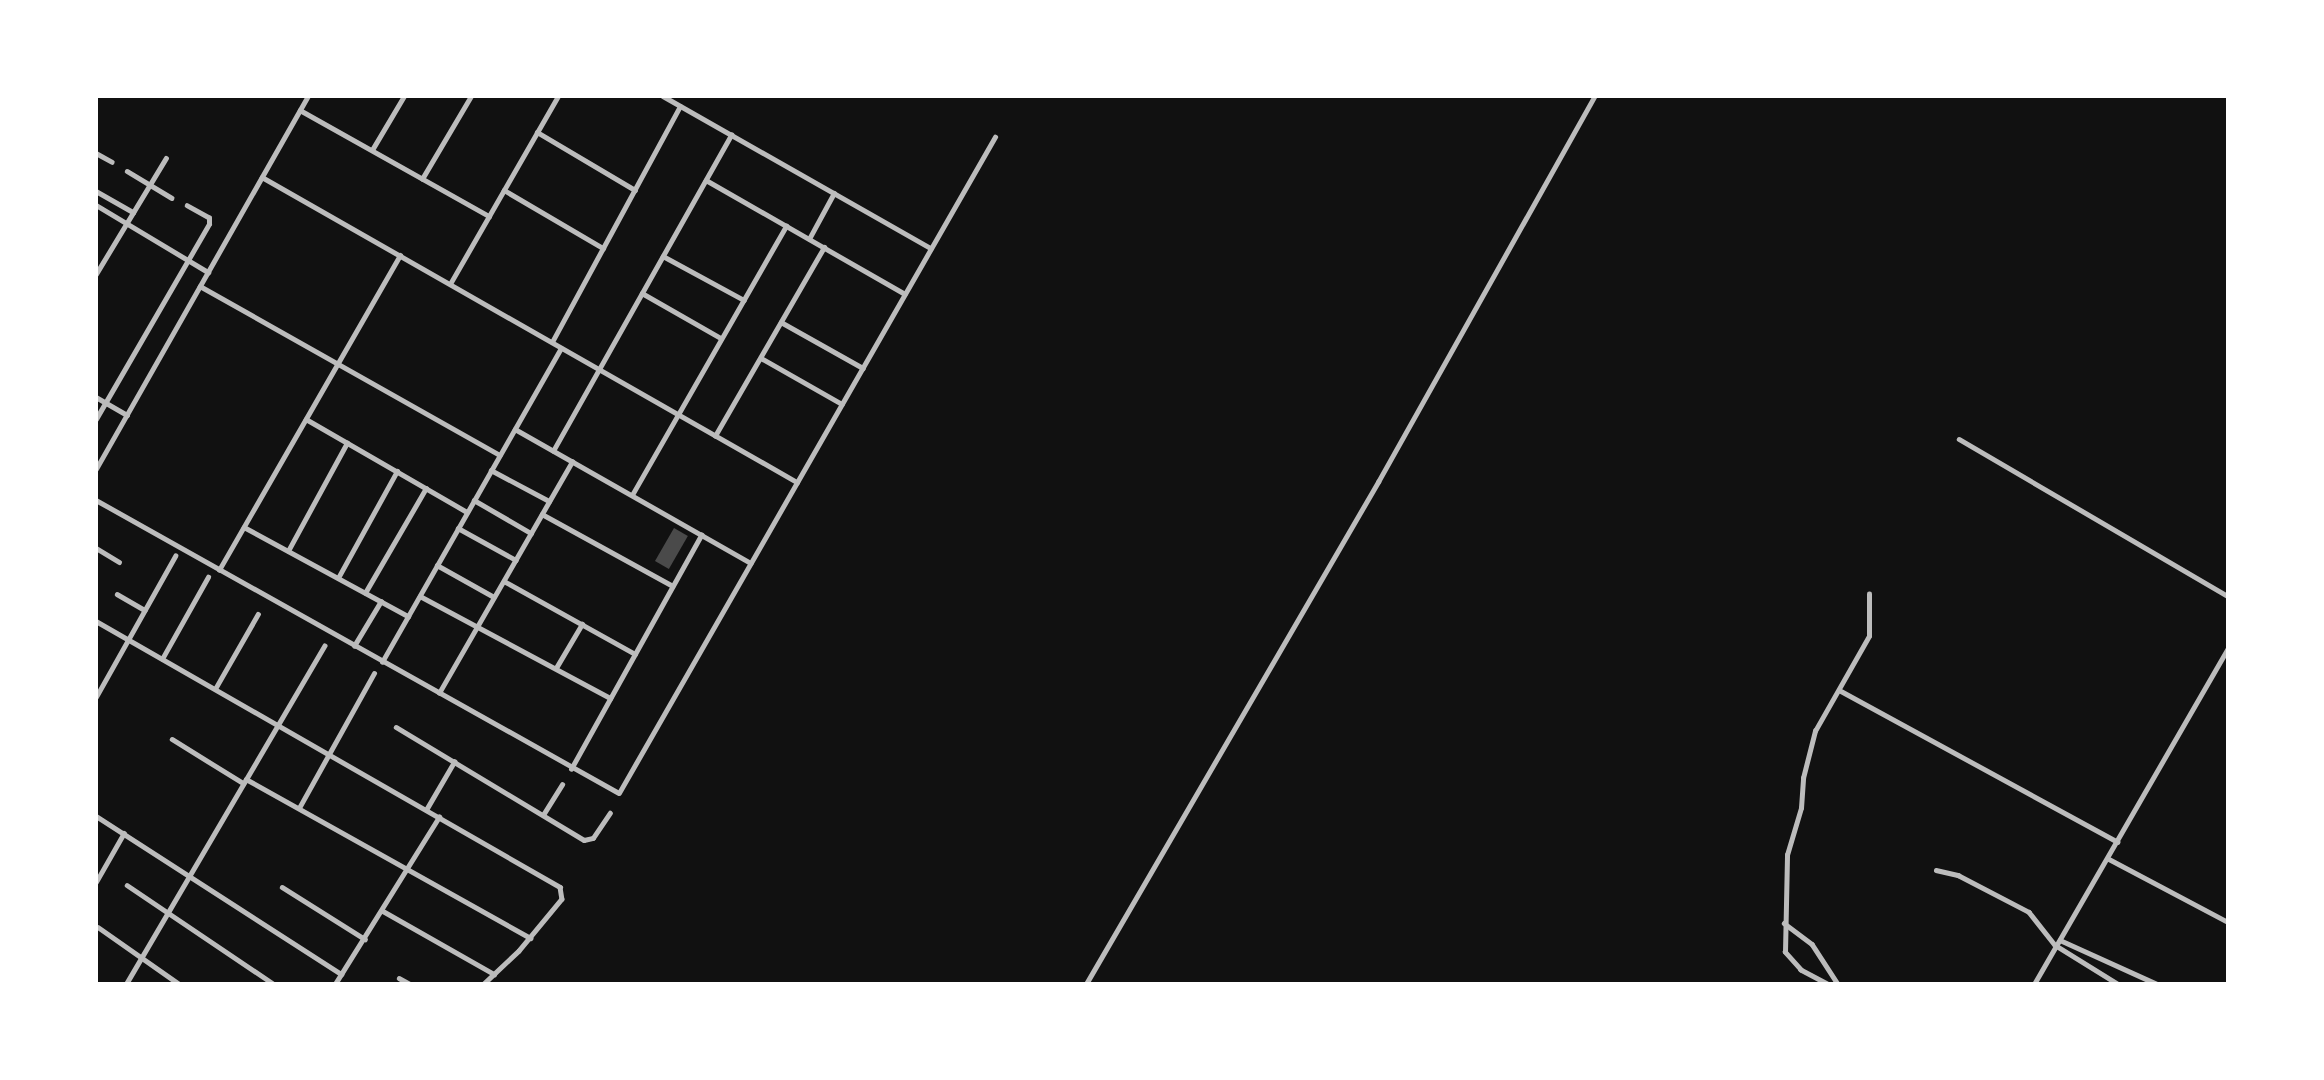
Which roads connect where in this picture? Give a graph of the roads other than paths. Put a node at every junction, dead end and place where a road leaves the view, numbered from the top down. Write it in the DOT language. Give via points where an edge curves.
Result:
graph roads {
  1 [pos="308,96"];
  2 [pos="404,96"];
  3 [pos="471,96"];
  4 [pos="558,96"];
  5 [pos="663,96"];
  6 [pos="1595,96"];
  7 [pos="681,106"];
  8 [pos="300,110"];
  9 [pos="537,132"];
  10 [pos="731,135"];
  11 [pos="995,137"];
  12 [pos="372,150"];
  13 [pos="96,153"];
  14 [pos="166,158"];
  15 [pos="112,162"];
  16 [pos="127,172"];
  17 [pos="262,177"];
  18 [pos="422,179"];
  19 [pos="706,180"];
  20 [pos="150,184"];
  21 [pos="504,190"];
  22 [pos="635,190"];
  23 [pos="96,191"];
  24 [pos="834,193"];
  25 [pos="172,198"];
  26 [pos="96,205"];
  27 [pos="187,206"];
  28 [pos="133,212"];
  29 [pos="489,216"];
  30 [pos="127,223"];
  31 [pos="786,226"];
  32 [pos="809,239"];
  33 [pos="824,247"];
  34 [pos="603,248"];
  35 [pos="931,248"];
  36 [pos="400,255"];
  37 [pos="663,256"];
  38 [pos="188,260"];
  39 [pos="208,272"];
  40 [pos="96,274"];
  41 [pos="450,284"];
  42 [pos="200,286"];
  43 [pos="642,293"];
  44 [pos="905,294"];
  45 [pos="744,299"];
  46 [pos="781,322"];
  47 [pos="722,338"];
  48 [pos="552,342"];
  49 [pos="561,348"];
  50 [pos="761,358"];
  51 [pos="337,364"];
  52 [pos="863,368"];
  53 [pos="599,369"];
  54 [pos="96,397"];
  55 [pos="105,403"];
  56 [pos="842,404"];
  57 [pos="678,414"];
  58 [pos="127,415"];
  59 [pos="96,419"];
  60 [pos="306,419"];
  61 [pos="515,429"];
  62 [pos="715,436"];
  63 [pos="1959,439"];
  64 [pos="347,443"];
  65 [pos="553,451"];
  66 [pos="500,455"];
  67 [pos="572,462"];
  68 [pos="96,469"];
  69 [pos="491,470"];
  70 [pos="397,471"];
  71 [pos="797,482"];
  72 [pos="426,488"];
  73 [pos="632,495"];
  74 [pos="96,500"];
  75 [pos="474,500"];
  76 [pos="550,502"];
  77 [pos="467,512"];
  78 [pos="542,514"];
  79 [pos="244,527"];
  80 [pos="458,528"];
  81 [pos="531,533"];
  82 [pos="701,535"];
  83 [pos="96,548"];
  84 [pos="288,551"];
  85 [pos="174,556"];
  86 [pos="516,560"];
  87 [pos="119,562"];
  88 [pos="751,563"];
  89 [pos="437,565"];
  90 [pos="219,570"];
  91 [pos="208,577"];
  92 [pos="338,578"];
  93 [pos="504,580"];
  94 [pos="673,586"];
  95 [pos="365,593"];
  96 [pos="117,594"];
  97 [pos="1869,594"];
  98 [pos="420,596"];
  99 [pos="2228,596"];
  100 [pos="494,597"];
  101 [pos="381,601"];
  102 [pos="145,610"];
  103 [pos="258,614"];
  104 [pos="408,616"];
  105 [pos="96,621"];
  106 [pos="582,624"];
  107 [pos="478,625"];
  108 [pos="128,639"];
  109 [pos="324,646"];
  110 [pos="354,646"];
  111 [pos="2228,648"];
  112 [pos="635,654"];
  113 [pos="162,659"];
  114 [pos="382,662"];
  115 [pos="556,668"];
  116 [pos="374,673"];
  117 [pos="215,689"];
  118 [pos="1841,691"];
  119 [pos="439,693"];
  120 [pos="96,697"];
  121 [pos="610,698"];
  122 [pos="278,725"];
  123 [pos="396,727"];
  124 [pos="172,738"];
  125 [pos="329,754"];
  126 [pos="454,762"];
  127 [pos="571,769"];
  128 [pos="244,781"];
  129 [pos="562,785"];
  130 [pos="299,808"];
  131 [pos="426,810"];
  132 [pos="610,813"];
  133 [pos="96,816"];
  134 [pos="543,816"];
  135 [pos="439,817"];
  136 [pos="124,833"];
  137 [pos="2118,842"];
  138 [pos="2109,859"];
  139 [pos="409,870"];
  140 [pos="1936,870"];
  141 [pos="188,876"];
  142 [pos="96,882"];
  143 [pos="127,885"];
  144 [pos="282,887"];
  145 [pos="168,910"];
  146 [pos="383,911"];
  147 [pos="2228,922"];
  148 [pos="1784,923"];
  149 [pos="98,927"];
  150 [pos="531,938"];
  151 [pos="365,939"];
  152 [pos="2057,942"];
  153 [pos="142,957"];
  154 [pos="341,974"];
  155 [pos="494,974"];
  156 [pos="399,978"];
  157 [pos="338,983"];
  158 [pos="126,984"];
  159 [pos="179,984"];
  160 [pos="274,984"];
  161 [pos="410,984"];
  162 [pos="484,984"];
  163 [pos="1086,984"];
  164 [pos="1828,984"];
  165 [pos="1838,984"];
  166 [pos="2034,984"];
  167 [pos="2118,984"];
  168 [pos="2157,984"];
  1 -- 8 [label="street"];
  2 -- 12 [label="street"];
  3 -- 18 [label="street"];
  4 -- 9 [label="street"];
  5 -- 7 [label="street"];
  6 -- 163 [label="street" via="1378,482"];
  7 -- 10 [label="street"];
  7 -- 22 [label="street"];
  8 -- 12 [label="street"];
  8 -- 17 [label="street"];
  9 -- 21 [label="street"];
  9 -- 22 [label="street"];
  10 -- 19 [label="street"];
  10 -- 24 [label="street"];
  11 -- 35 [label="street"];
  12 -- 18 [label="street"];
  13 -- 15 [label="street"];
  14 -- 20 [label="street"];
  16 -- 20 [label="street"];
  17 -- 36 [label="street"];
  17 -- 39 [label="street"];
  18 -- 29 [label="street"];
  19 -- 31 [label="street"];
  19 -- 37 [label="street"];
  20 -- 25 [label="street"];
  20 -- 28 [label="street"];
  21 -- 29 [label="street"];
  21 -- 34 [label="street"];
  22 -- 34 [label="street"];
  23 -- 28 [label="street"];
  24 -- 32 [label="street"];
  24 -- 35 [label="street"];
  26 -- 30 [label="street"];
  27 -- 38 [label="street" via="211,220"];
  28 -- 30 [label="street"];
  29 -- 41 [label="street"];
  30 -- 38 [label="street"];
  30 -- 40 [label="street"];
  31 -- 32 [label="street"];
  31 -- 45 [label="street"];
  32 -- 33 [label="street"];
  33 -- 44 [label="street"];
  33 -- 46 [label="street"];
  34 -- 48 [label="street"];
  35 -- 44 [label="street"];
  36 -- 41 [label="street"];
  36 -- 51 [label="street"];
  37 -- 43 [label="street"];
  37 -- 45 [label="street"];
  38 -- 39 [label="street"];
  38 -- 55 [label="street"];
  39 -- 42 [label="street"];
  41 -- 48 [label="street"];
  42 -- 51 [label="street"];
  42 -- 58 [label="street"];
  43 -- 47 [label="street"];
  43 -- 53 [label="street"];
  44 -- 52 [label="street"];
  45 -- 47 [label="street"];
  46 -- 50 [label="street"];
  46 -- 52 [label="street"];
  47 -- 57 [label="street"];
  48 -- 49 [label="street"];
  49 -- 53 [label="street"];
  49 -- 61 [label="street"];
  50 -- 56 [label="street"];
  50 -- 62 [label="street"];
  51 -- 60 [label="street"];
  51 -- 66 [label="street"];
  52 -- 56 [label="street"];
  53 -- 57 [label="street"];
  53 -- 65 [label="street"];
  54 -- 55 [label="street"];
  55 -- 58 [label="street"];
  55 -- 59 [label="street"];
  56 -- 71 [label="street"];
  57 -- 62 [label="street"];
  57 -- 73 [label="street"];
  58 -- 68 [label="street"];
  60 -- 64 [label="street"];
  60 -- 79 [label="street"];
  61 -- 65 [label="street"];
  61 -- 66 [label="street"];
  62 -- 71 [label="street"];
  63 -- 99 [label="street"];
  64 -- 70 [label="street"];
  64 -- 84 [label="street"];
  65 -- 67 [label="street"];
  66 -- 69 [label="street"];
  67 -- 73 [label="street"];
  67 -- 76 [label="street"];
  69 -- 75 [label="street"];
  69 -- 76 [label="street"];
  70 -- 72 [label="street"];
  70 -- 92 [label="street"];
  71 -- 88 [label="street"];
  72 -- 77 [label="street"];
  72 -- 95 [label="street"];
  73 -- 82 [label="street"];
  74 -- 90 [label="street"];
  75 -- 77 [label="street"];
  75 -- 81 [label="street"];
  76 -- 78 [label="street"];
  77 -- 80 [label="street"];
  78 -- 81 [label="street"];
  78 -- 94 [label="street"];
  79 -- 84 [label="street"];
  79 -- 90 [label="street"];
  80 -- 86 [label="street"];
  80 -- 89 [label="street"];
  81 -- 86 [label="street"];
  82 -- 88 [label="street"];
  82 -- 94 [label="street"];
  83 -- 87 [label="street"];
  84 -- 92 [label="street"];
  85 -- 102 [label="street"];
  86 -- 93 [label="street"];
  88 -- 127 [label="street" via="622,790 614,793"];
  89 -- 98 [label="street"];
  89 -- 100 [label="street"];
  90 -- 110 [label="street"];
  91 -- 113 [label="street"];
  92 -- 95 [label="street"];
  93 -- 100 [label="street"];
  93 -- 106 [label="street"];
  94 -- 112 [label="street"];
  95 -- 101 [label="street"];
  96 -- 102 [label="street"];
  97 -- 118 [label="street" via="1869,636"];
  98 -- 104 [label="street"];
  98 -- 107 [label="street"];
  100 -- 107 [label="street"];
  101 -- 104 [label="street"];
  101 -- 110 [label="street"];
  102 -- 108 [label="street"];
  103 -- 117 [label="street"];
  104 -- 114 [label="street"];
  105 -- 108 [label="street"];
  106 -- 112 [label="street"];
  106 -- 115 [label="street"];
  107 -- 115 [label="street"];
  107 -- 119 [label="street"];
  108 -- 113 [label="street"];
  108 -- 120 [label="street"];
  109 -- 122 [label="street"];
  110 -- 114 [label="street"];
  111 -- 137 [label="street"];
  112 -- 121 [label="street"];
  113 -- 117 [label="street"];
  114 -- 119 [label="street"];
  115 -- 121 [label="street"];
  116 -- 125 [label="street"];
  117 -- 122 [label="street"];
  118 -- 137 [label="street"];
  118 -- 148 [label="street" via="1818,723 1804,771 1801,808 1787,848"];
  119 -- 127 [label="street"];
  121 -- 127 [label="street"];
  122 -- 125 [label="street"];
  122 -- 128 [label="street"];
  123 -- 126 [label="street"];
  124 -- 128 [label="street"];
  125 -- 130 [label="street"];
  125 -- 131 [label="street"];
  126 -- 131 [label="street"];
  126 -- 134 [label="street"];
  128 -- 130 [label="street"];
  128 -- 141 [label="street"];
  129 -- 134 [label="street"];
  130 -- 139 [label="street"];
  131 -- 135 [label="street"];
  132 -- 134 [label="street" via="587,841"];
  133 -- 136 [label="street"];
  135 -- 139 [label="street"];
  135 -- 150 [label="street" via="563,891 562,899"];
  136 -- 141 [label="street"];
  136 -- 142 [label="street"];
  137 -- 138 [label="street"];
  138 -- 147 [label="street"];
  138 -- 152 [label="street"];
  139 -- 146 [label="street"];
  139 -- 150 [label="street"];
  140 -- 152 [label="street" via="1958,875 2029,912"];
  141 -- 145 [label="street"];
  141 -- 154 [label="street"];
  143 -- 145 [label="street"];
  144 -- 151 [label="street"];
  145 -- 153 [label="street"];
  145 -- 160 [label="street"];
  146 -- 151 [label="street"];
  146 -- 155 [label="street"];
  148 -- 164 [label="street" via="1787,956"];
  148 -- 165 [label="street" via="1812,944"];
  149 -- 153 [label="street"];
  150 -- 155 [label="street"];
  151 -- 154 [label="street"];
  152 -- 166 [label="street"];
  152 -- 167 [label="street"];
  152 -- 168 [label="street"];
  153 -- 158 [label="street"];
  153 -- 159 [label="street"];
  154 -- 157 [label="street"];
  155 -- 162 [label="street"];
  156 -- 161 [label="street"];
}
